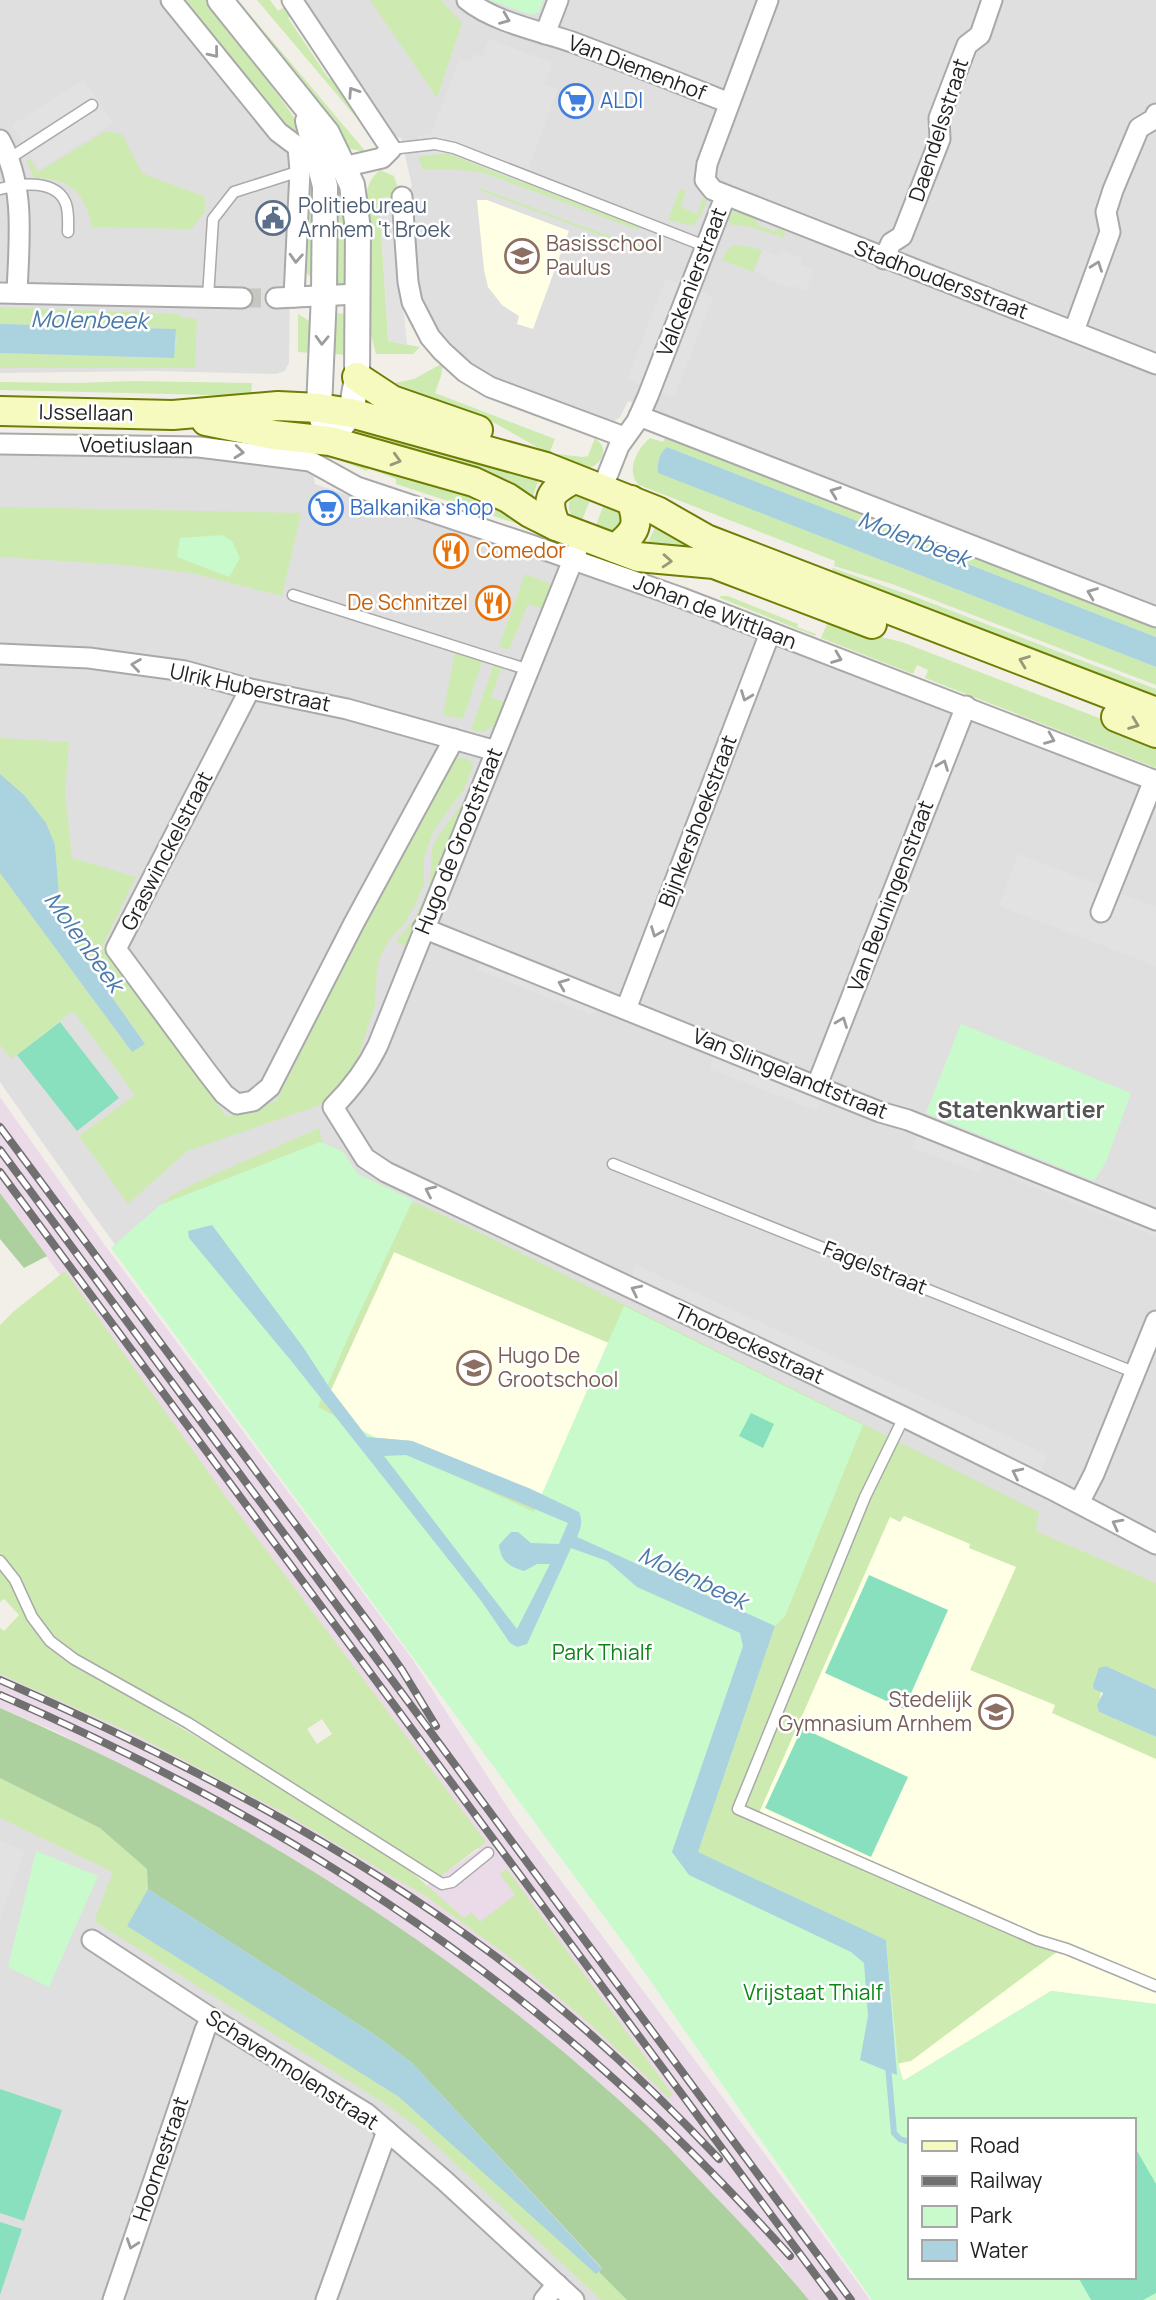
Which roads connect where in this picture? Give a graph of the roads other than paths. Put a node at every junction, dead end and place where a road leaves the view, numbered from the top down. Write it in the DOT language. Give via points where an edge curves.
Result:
graph roads {
  1 [pos="171,0"];
  2 [pos="220,0"];
  3 [pos="292,0"];
  4 [pos="467,0"];
  5 [pos="558,0"];
  6 [pos="768,0"];
  7 [pos="992,0"];
  8 [pos="545,34"];
  9 [pos="729,103"];
  10 [pos="92,104"];
  11 [pos="1156,114"];
  12 [pos="0,140"];
  13 [pos="391,149"];
  14 [pos="10,158"];
  15 [pos="321,169"];
  16 [pos="8,187"];
  17 [pos="402,197"];
  18 [pos="725,197"];
  19 [pos="68,232"];
  20 [pos="705,246"];
  21 [pos="884,259"];
  22 [pos="8,293"];
  23 [pos="324,294"];
  24 [pos="358,294"];
  25 [pos="208,297"];
  26 [pos="242,298"];
  27 [pos="1074,331"];
  28 [pos="1156,364"];
  29 [pos="357,377"];
  30 [pos="319,408"];
  31 [pos="0,411"];
  32 [pos="351,413"];
  33 [pos="173,415"];
  34 [pos="639,416"];
  35 [pos="624,437"];
  36 [pos="330,441"];
  37 [pos="0,444"];
  38 [pos="271,455"];
  39 [pos="517,459"];
  40 [pos="574,479"];
  41 [pos="602,489"];
  42 [pos="631,500"];
  43 [pos="556,526"];
  44 [pos="578,548"];
  45 [pos="616,548"];
  46 [pos="293,595"];
  47 [pos="1156,617"];
  48 [pos="770,633"];
  49 [pos="0,654"];
  50 [pos="529,670"];
  51 [pos="250,689"];
  52 [pos="966,706"];
  53 [pos="1156,712"];
  54 [pos="1156,733"];
  55 [pos="454,739"];
  56 [pos="496,751"];
  57 [pos="1155,781"];
  58 [pos="1101,912"];
  59 [pos="423,928"];
  60 [pos="626,1009"];
  61 [pos="817,1086"];
  62 [pos="237,1104"];
  63 [pos="351,1136"];
  64 [pos="613,1164"];
  65 [pos="1156,1220"];
  66 [pos="1156,1321"];
  67 [pos="1136,1373"];
  68 [pos="904,1417"];
  69 [pos="1079,1503"];
  70 [pos="1156,1544"];
  71 [pos="0,1562"];
  72 [pos="488,1853"];
  73 [pos="92,1940"];
  74 [pos="1156,1986"];
  75 [pos="211,2018"];
  76 [pos="387,2131"];
  77 [pos="557,2284"];
  78 [pos="113,2300"];
  79 [pos="326,2300"];
  80 [pos="544,2300"];
  81 [pos="574,2300"];
  1 -- 15 [label="street, one-way" via="278,132"];
  2 -- 15 [label="street" via="302,104"];
  13 -- 3 [label="street, one-way"];
  4 -- 8 [label="street, Van Diemenhof, one-way"];
  5 -- 8 [label="street, Van Diemenhof"];
  6 -- 9 [label="street, Valckenierstraat"];
  7 -- 21 [label="street, Daendelsstraat" via="980,35 967,45 939,118 940,139 902,236 891,243"];
  8 -- 9 [label="street, Van Diemenhof"];
  9 -- 18 [label="street, Valckenierstraat" via="705,171 708,186"];
  10 -- 14 [label="lane"];
  27 -- 11 [label="street, one-way" via="1110,232 1106,212 1113,190 1139,128"];
  12 -- 14 [label="street"];
  13 -- 15 [label="street" via="382,158"];
  13 -- 20 [label="lane" via="435,144 454,148"];
  14 -- 16 [label="street"];
  15 -- 23 [label="street" via="325,186"];
  15 -- 23 [label="street, one-way" via="285,297"];
  15 -- 24 [label="street" via="352,185 358,229"];
  15 -- 25 [label="lane" via="229,197 213,219"];
  16 -- 19 [label="lane" via="55,189 66,205"];
  16 -- 22 [label="street" via="20,206"];
  17 -- 35 [label="street" via="412,302 442,351 489,387"];
  18 -- 20 [label="street, Valckenierstraat"];
  18 -- 21 [label="street, Stadhoudersstraat"];
  20 -- 34 [label="street, Valckenierstraat"];
  21 -- 27 [label="street, Stadhoudersstraat"];
  22 -- 25 [label="street"];
  23 -- 24 [label="street"];
  23 -- 30 [label="street, one-way"];
  24 -- 29 [label="street"];
  25 -- 26 [label="street"];
  27 -- 28 [label="street, Stadhoudersstraat"];
  29 -- 32 [label="street"];
  29 -- 39 [label="main road" via="392,400 483,432"];
  30 -- 32 [label="main road"];
  30 -- 33 [label="main road" via="278,406"];
  30 -- 36 [label="street"];
  31 -- 33 [label="main road, IJssellaan"];
  32 -- 36 [label="street"];
  32 -- 39 [label="main road"];
  33 -- 36 [label="main road, Johan de Wittlaan"];
  34 -- 35 [label="street, Valckenierstraat"];
  47 -- 34 [label="street, one-way"];
  35 -- 41 [label="street, Valckenierstraat"];
  36 -- 43 [label="main road, Johan de Wittlaan, one-way" via="474,482"];
  37 -- 38 [label="street, Voetiuslaan, one-way" via="199,447"];
  38 -- 44 [label="street, Johan de Wittlaan" via="317,463 357,487 531,545"];
  39 -- 40 [label="main road"];
  40 -- 41 [label="main road"];
  40 -- 43 [label="main road" via="552,493 550,507"];
  41 -- 42 [label="main road"];
  42 -- 45 [label="main road" via="635,529"];
  53 -- 42 [label="main road, one-way" via="706,539"];
  43 -- 44 [label="main road, Johan de Wittlaan"];
  44 -- 45 [label="main road, Johan de Wittlaan"];
  44 -- 48 [label="street, Johan de Wittlaan" via="669,593"];
  44 -- 50 [label="street, Hugo de Grootstraat"];
  45 -- 54 [label="main road, Johan de Wittlaan, one-way" via="646,559 714,564"];
  46 -- 50 [label="lane"];
  48 -- 52 [label="street, Johan de Wittlaan, one-way"];
  48 -- 60 [label="street, Bijnkershoekstraat, one-way"];
  51 -- 49 [label="street, Ulrik Huberstraat, one-way" via="185,671 89,658"];
  50 -- 56 [label="street, Hugo de Grootstraat"];
  51 -- 55 [label="street, Ulrik Huberstraat" via="347,709"];
  51 -- 62 [label="street, Graswinckelstraat" via="116,949 224,1094"];
  52 -- 57 [label="street, Johan de Wittlaan, one-way"];
  61 -- 52 [label="street, Van Beuningenstraat, one-way"];
  55 -- 56 [label="street, Ulrik Huberstraat"];
  55 -- 62 [label="street, Hugo de Grootstraat" via="270,1087 253,1101"];
  56 -- 59 [label="street, Hugo de Grootstraat"];
  57 -- 58 [label="street"];
  60 -- 59 [label="street, Van Slingelandtstraat, one-way"];
  59 -- 63 [label="street, Hugo de Grootstraat" via="368,1067 333,1107"];
  60 -- 61 [label="street, Van Slingelandtstraat"];
  61 -- 65 [label="street, Van Slingelandtstraat"];
  68 -- 63 [label="street, Thorbeckestraat, one-way" via="386,1172 365,1158"];
  64 -- 67 [label="lane, Fagelstraat"];
  66 -- 67 [label="street"];
  67 -- 69 [label="street"];
  69 -- 68 [label="street, Thorbeckestraat, one-way"];
  68 -- 74 [label="lane" via="865,1497 738,1809 1037,1940"];
  70 -- 69 [label="street, Thorbeckestraat, one-way"];
  71 -- 72 [label="lane" via="50,1641 442,1884 452,1882"];
  73 -- 75 [label="street, Schavenmolenstraat"];
  75 -- 76 [label="street, Schavenmolenstraat" via="366,2113"];
  75 -- 78 [label="street, Hoornestraat, one-way"];
  76 -- 77 [label="street, Schavenmolenstraat"];
  76 -- 79 [label="street"];
  77 -- 80 [label="street"];
  77 -- 81 [label="street, Schavenmolenstraat"];
}
